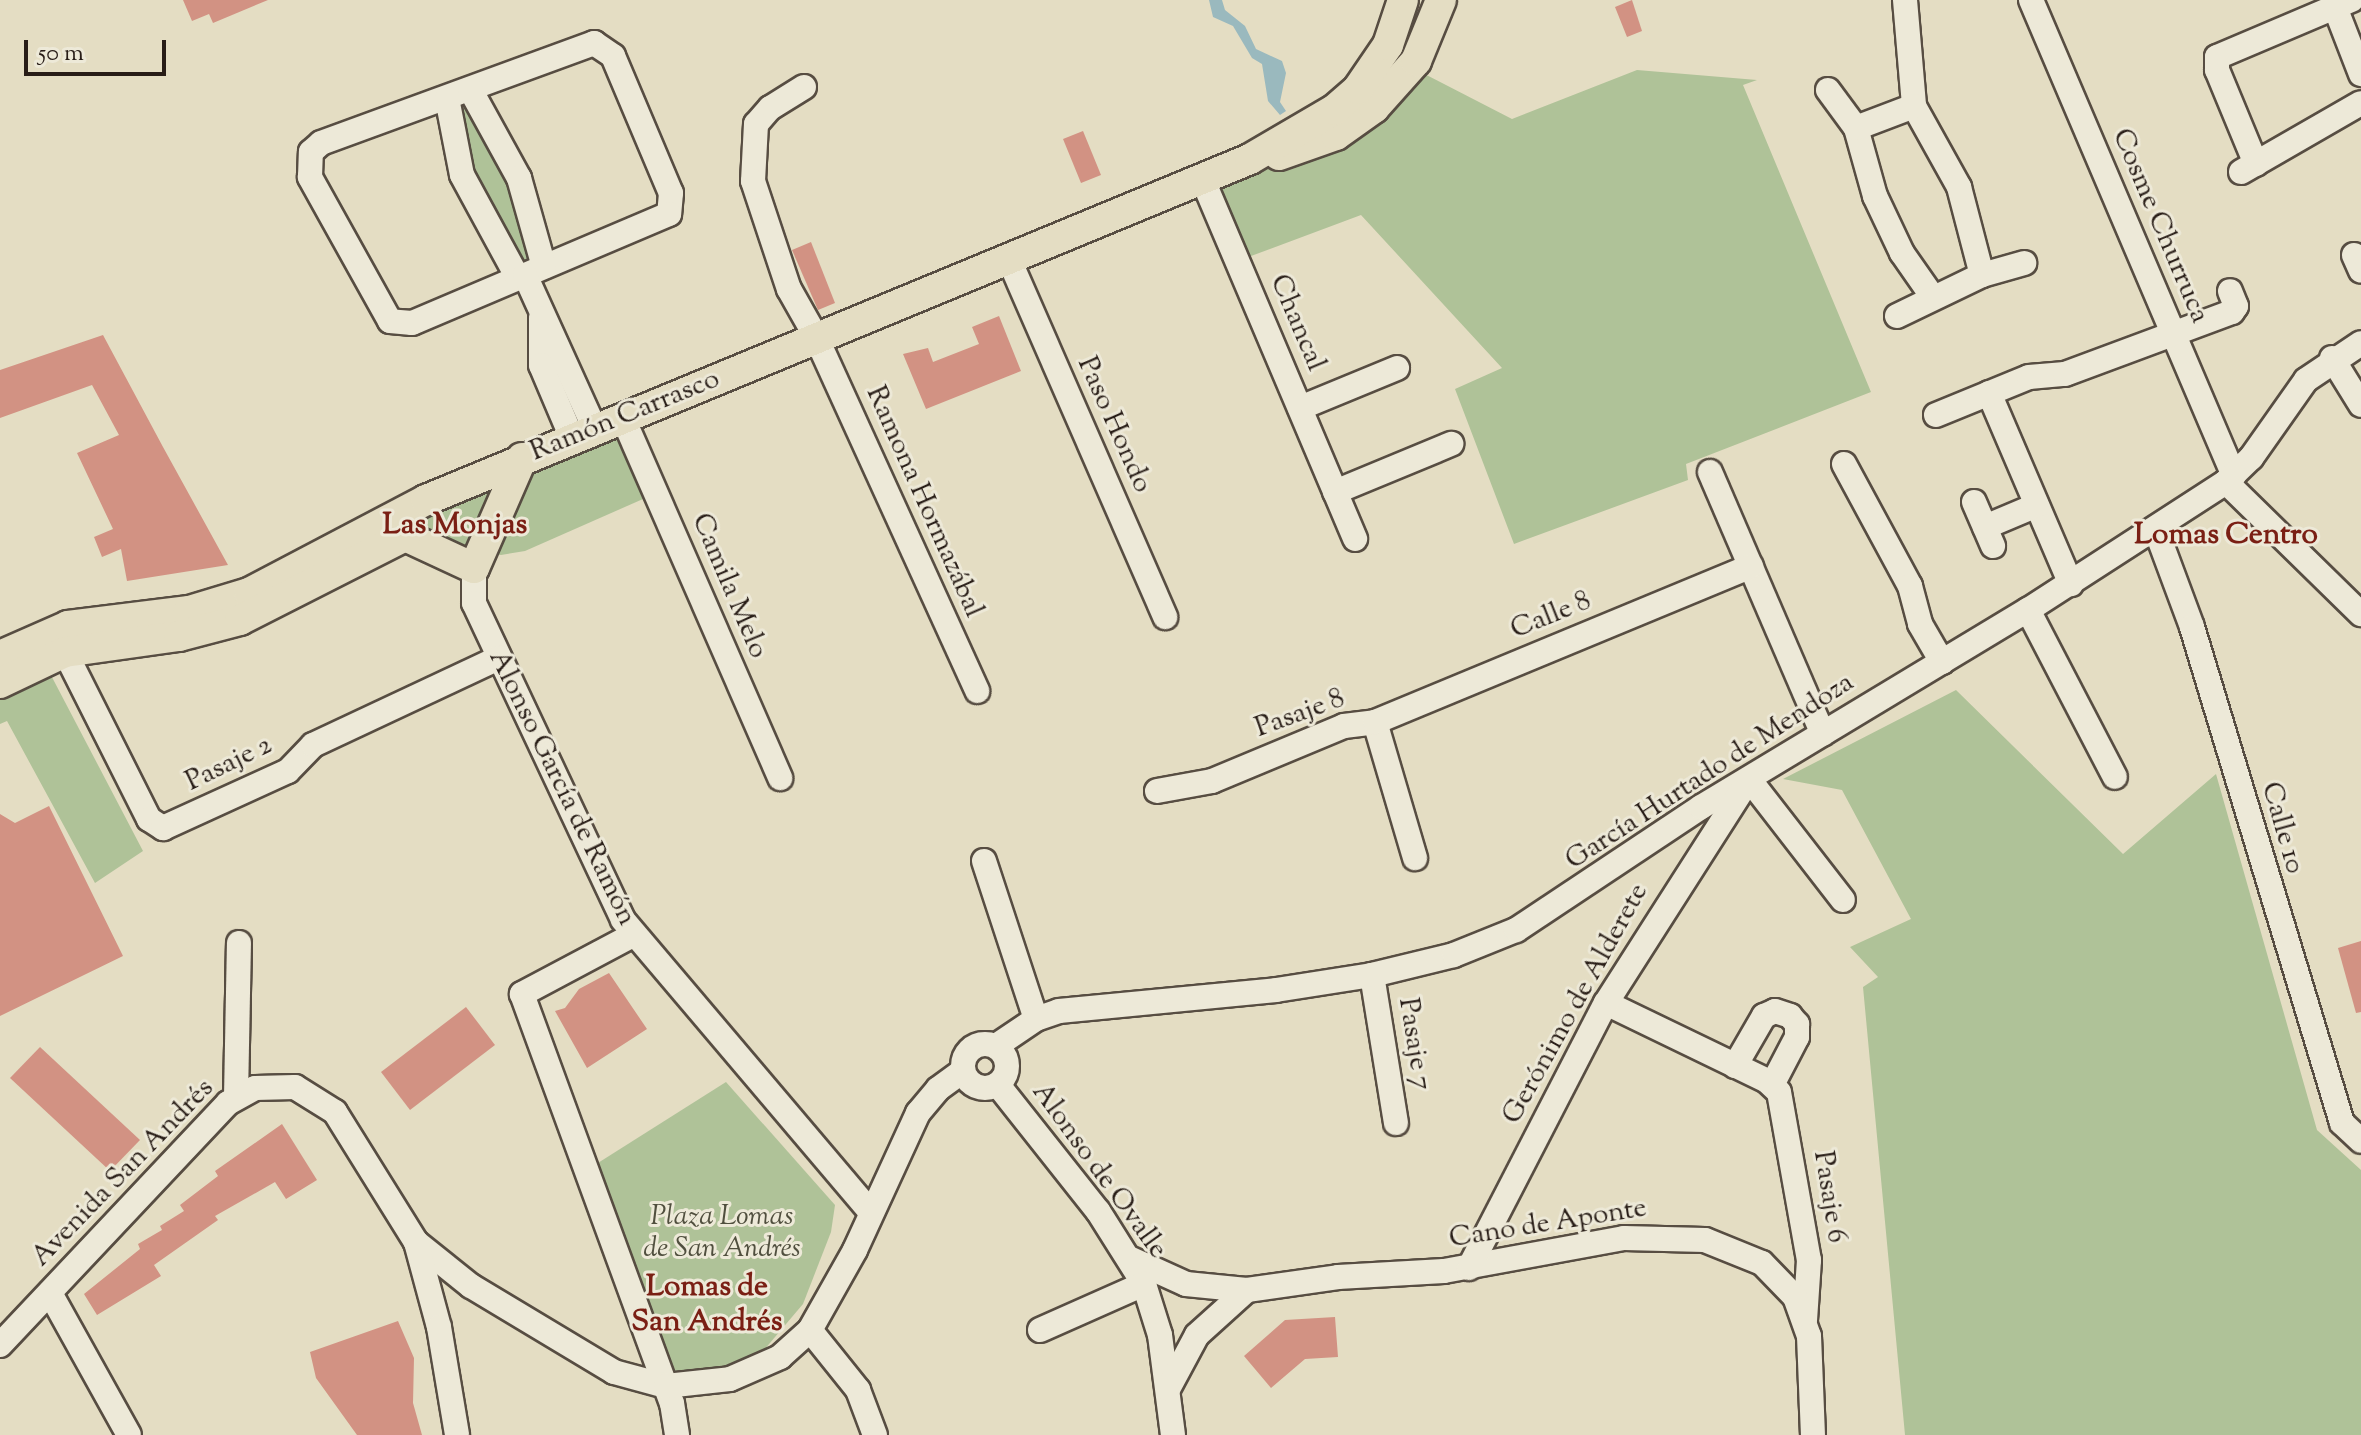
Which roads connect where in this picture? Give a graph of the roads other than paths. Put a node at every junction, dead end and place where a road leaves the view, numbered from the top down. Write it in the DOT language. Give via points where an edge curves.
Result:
graph roads {
  1 [pos="1403,0"];
  2 [pos="1441,0"];
  3 [pos="1905,0"];
  4 [pos="2031,0"];
  5 [pos="2343,4"];
  6 [pos="2361,74"];
  7 [pos="804,87"];
  8 [pos="470,89"];
  9 [pos="1828,90"];
  10 [pos="447,98"];
  11 [pos="2361,103"];
  12 [pos="1914,106"];
  13 [pos="1856,128"];
  14 [pos="1250,159"];
  15 [pos="1202,178"];
  16 [pos="1008,257"];
  17 [pos="2024,263"];
  18 [pos="529,273"];
  19 [pos="1982,275"];
  20 [pos="2230,291"];
  21 [pos="1932,296"];
  22 [pos="1897,316"];
  23 [pos="2174,335"];
  24 [pos="816,337"];
  25 [pos="2361,343"];
  26 [pos="2332,358"];
  27 [pos="1397,368"];
  28 [pos="1989,393"];
  29 [pos="2361,405"];
  30 [pos="1300,408"];
  31 [pos="1936,415"];
  32 [pos="623,418"];
  33 [pos="583,434"];
  34 [pos="1451,444"];
  35 [pos="522,458"];
  36 [pos="1844,464"];
  37 [pos="1710,472"];
  38 [pos="2230,479"];
  39 [pos="1335,492"];
  40 [pos="1974,502"];
  41 [pos="2037,505"];
  42 [pos="405,523"];
  43 [pos="2156,530"];
  44 [pos="1355,539"];
  45 [pos="1751,566"];
  46 [pos="474,568"];
  47 [pos="2071,584"];
  48 [pos="2028,610"];
  49 [pos="2361,614"];
  50 [pos="1165,617"];
  51 [pos="65,652"];
  52 [pos="0,656"];
  53 [pos="499,658"];
  54 [pos="1942,662"];
  55 [pos="0,683"];
  56 [pos="977,691"];
  57 [pos="1375,722"];
  58 [pos="1823,734"];
  59 [pos="2115,777"];
  60 [pos="780,778"];
  61 [pos="1749,779"];
  62 [pos="1157,791"];
  63 [pos="1415,858"];
  64 [pos="984,861"];
  65 [pos="1843,900"];
  66 [pos="633,935"];
  67 [pos="239,943"];
  68 [pos="1372,975"];
  69 [pos="1606,1003"];
  70 [pos="1036,1019"];
  71 [pos="996,1046"];
  72 [pos="1735,1066"];
  73 [pos="963,1071"];
  74 [pos="998,1085"];
  75 [pos="1772,1085"];
  76 [pos="236,1097"];
  77 [pos="1396,1123"];
  78 [pos="2358,1140"];
  79 [pos="871,1212"];
  80 [pos="416,1242"];
  81 [pos="1131,1259"];
  82 [pos="1469,1268"];
  83 [pos="1144,1284"];
  84 [pos="1247,1290"];
  85 [pos="50,1293"];
  86 [pos="1805,1321"];
  87 [pos="810,1330"];
  88 [pos="1040,1330"];
  89 [pos="0,1345"];
  90 [pos="666,1386"];
  91 [pos="1168,1391"];
  92 [pos="129,1435"];
  93 [pos="457,1435"];
  94 [pos="677,1435"];
  95 [pos="875,1435"];
  96 [pos="1173,1435"];
  97 [pos="1813,1435"];
  1 -- 14 [label="main road, Ramón Carrasco" via="1388,45 1358,89 1334,110"];
  2 -- 14 [label="main road, Ramón Carrasco" via="1416,61 1374,108 1322,142"];
  3 -- 12 [label="street"];
  4 -- 23 [label="street, Cosme Churruca"];
  5 -- 6 [label="street"];
  5 -- 11 [label="street" via="2227,49 2217,57 2217,70 2249,168"];
  7 -- 24 [label="street, Ramona Hormazábal" via="770,108 756,124 753,181 789,289"];
  8 -- 10 [label="street"];
  8 -- 18 [label="street" via="519,178"];
  8 -- 18 [label="street" via="586,44 601,44 613,56 671,193 672,210 662,221"];
  9 -- 13 [label="street"];
  10 -- 18 [label="street" via="462,175"];
  10 -- 18 [label="street" via="321,143 311,152 308,171 382,313 395,324 412,323"];
  12 -- 13 [label="street"];
  12 -- 19 [label="street" via="1959,187"];
  13 -- 21 [label="street" via="1889,229"];
  14 -- 15 [label="main road, Ramón Carrasco"];
  15 -- 16 [label="main road, Ramón Carrasco"];
  15 -- 30 [label="street, Chancal"];
  16 -- 24 [label="main road, Ramón Carrasco"];
  16 -- 50 [label="street, Paso Hondo"];
  17 -- 19 [label="street"];
  18 -- 33 [label="street" via="541,318 541,365"];
  19 -- 21 [label="street"];
  20 -- 23 [label="street" via="2234,311"];
  21 -- 22 [label="street"];
  23 -- 28 [label="street" via="2065,374 2029,377"];
  23 -- 38 [label="street, Cosme Churruca"];
  24 -- 32 [label="main road, Ramón Carrasco"];
  24 -- 56 [label="street, Ramona Hormazábal"];
  25 -- 26 [label="street, García Hurtado de Mendoza"];
  26 -- 29 [label="street"];
  26 -- 38 [label="street, García Hurtado de Mendoza" via="2297,390"];
  27 -- 30 [label="street"];
  28 -- 31 [label="street"];
  28 -- 41 [label="street"];
  30 -- 39 [label="street, Chancal"];
  32 -- 33 [label="main road, Ramón Carrasco"];
  32 -- 60 [label="street, Camila Melo"];
  33 -- 35 [label="main road, Ramón Carrasco"];
  34 -- 39 [label="street"];
  35 -- 42 [label="main road, Ramón Carrasco"];
  35 -- 46 [label="main road, Alonso García de Ramón"];
  36 -- 54 [label="street" via="1910,586 1920,624"];
  37 -- 45 [label="street"];
  38 -- 43 [label="street, García Hurtado de Mendoza"];
  38 -- 49 [label="street, Cosme Churruca"];
  39 -- 44 [label="street, Chancal"];
  40 -- 41 [label="street" via="1989,536"];
  41 -- 47 [label="street"];
  42 -- 46 [label="main road"];
  42 -- 51 [label="main road, Ramón Carrasco" via="259,613 221,627"];
  42 -- 52 [label="main road, Ramón Carrasco" via="231,600 189,611 68,626"];
  43 -- 47 [label="street, García Hurtado de Mendoza"];
  43 -- 78 [label="street, Calle 10" via="2192,627 2337,1109 2345,1130"];
  45 -- 57 [label="street, Calle 8"];
  45 -- 58 [label="street"];
  46 -- 53 [label="street, Alonso García de Ramón" via="471,595"];
  47 -- 48 [label="street, García Hurtado de Mendoza"];
  48 -- 54 [label="street, García Hurtado de Mendoza"];
  48 -- 59 [label="street"];
  51 -- 53 [label="street, Pasaje 2" via="149,819 163,828 288,771 313,745"];
  51 -- 55 [label="main road, Ramón Carrasco"];
  53 -- 66 [label="street, Alonso García de Ramón" via="600,877"];
  54 -- 58 [label="street, García Hurtado de Mendoza"];
  57 -- 62 [label="street, Pasaje 8" via="1344,726 1212,781"];
  57 -- 63 [label="street, Pasaje 8"];
  58 -- 61 [label="street, García Hurtado de Mendoza"];
  61 -- 65 [label="street"];
  61 -- 68 [label="street, García Hurtado de Mendoza" via="1516,930 1454,955"];
  61 -- 69 [label="street, Gerónimo de Alderete"];
  64 -- 70 [label="street"];
  66 -- 79 [label="street, Alonso García de Ramón"];
  66 -- 90 [label="street" via="522,994"];
  67 -- 76 [label="street"];
  68 -- 70 [label="street, García Hurtado de Mendoza" via="1059,1011"];
  68 -- 77 [label="street, Pasaje 7"];
  69 -- 72 [label="street"];
  69 -- 82 [label="street, Gerónimo de Alderete"];
  70 -- 71 [label="street, García Hurtado de Mendoza"];
  71 -- 73 [label="street" via="972,1048"];
  71 -- 74 [label="street" via="1007,1062"];
  72 -- 75 [label="street"];
  72 -- 75 [label="street" via="1764,1016 1775,1011 1790,1016 1797,1024 1797,1037"];
  73 -- 74 [label="street" via="974,1086"];
  73 -- 79 [label="street" via="918,1113"];
  74 -- 81 [label="street, Alonso de Ovalle"];
  75 -- 86 [label="street, Pasaje 6" via="1783,1105 1809,1260"];
  76 -- 80 [label="street, Avenida San Andrés" via="282,1085 328,1105"];
  76 -- 85 [label="street, Avenida San Andrés"];
  79 -- 87 [label="street"];
  80 -- 90 [label="street" via="448,1271 597,1363 633,1380"];
  80 -- 93 [label="street, Avenida San Andrés" via="439,1327"];
  81 -- 83 [label="street, Alonso de Ovalle"];
  81 -- 84 [label="street, Cano de Aponte" via="1186,1284"];
  82 -- 84 [label="street, Cano de Aponte"];
  82 -- 86 [label="street, Cano de Aponte" via="1624,1238 1705,1240 1747,1255 1775,1274"];
  83 -- 88 [label="street"];
  83 -- 91 [label="street, Alonso de Ovalle" via="1160,1335"];
  84 -- 91 [label="street" via="1197,1335"];
  85 -- 89 [label="street, Avenida San Andrés"];
  85 -- 92 [label="street"];
  86 -- 97 [label="street, Cano de Aponte"];
  87 -- 90 [label="street" via="780,1357 749,1373"];
  87 -- 95 [label="street" via="858,1390"];
  90 -- 94 [label="street"];
  91 -- 96 [label="street, Alonso de Ovalle"];
}
